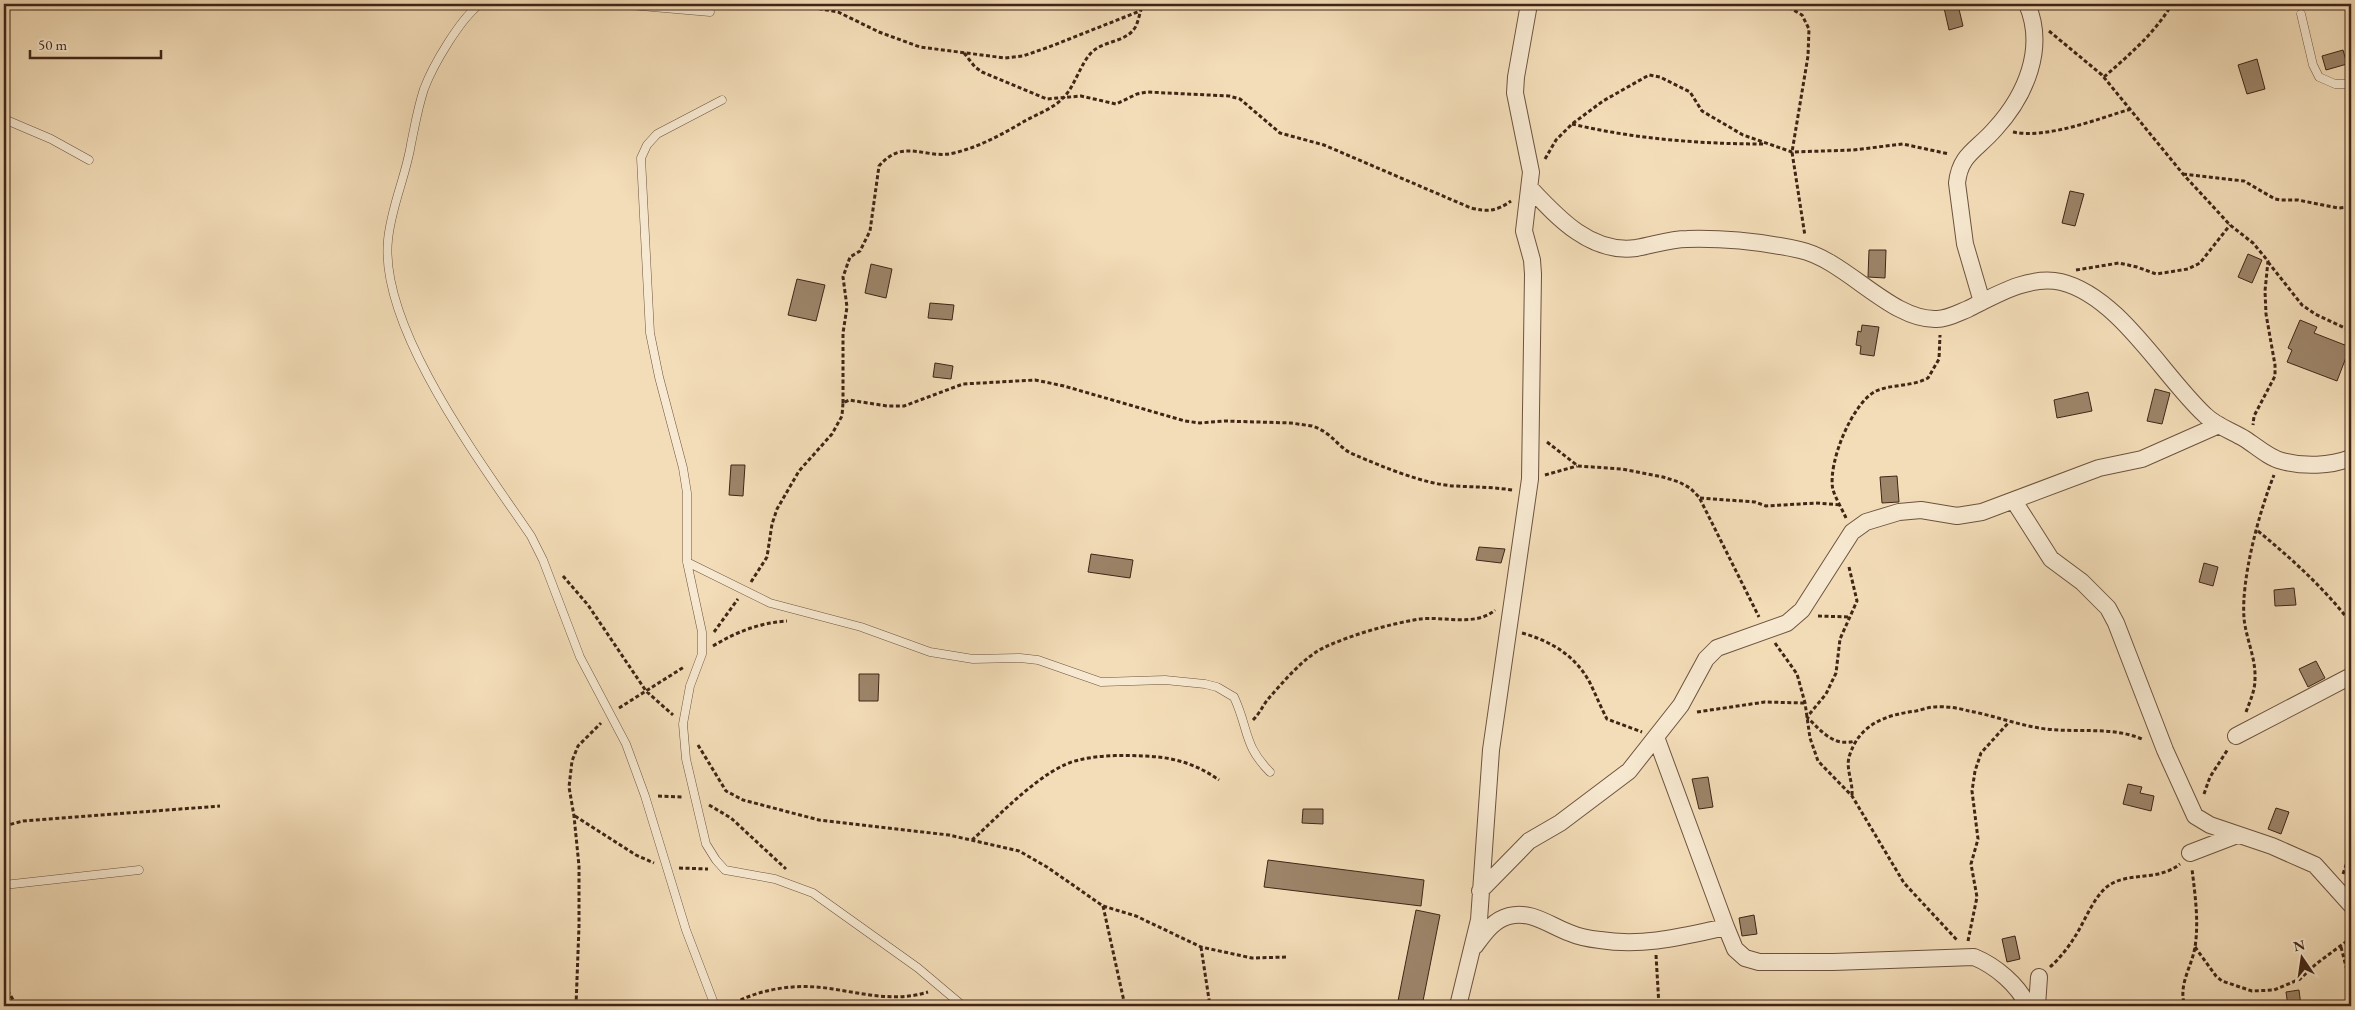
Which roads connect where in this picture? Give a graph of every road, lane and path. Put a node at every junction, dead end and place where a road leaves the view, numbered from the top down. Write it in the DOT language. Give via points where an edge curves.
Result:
graph roads {
  1 [pos="480,4"];
  2 [pos="618,4"];
  3 [pos="793,4"];
  4 [pos="1142,4"];
  5 [pos="1529,4"];
  6 [pos="1783,4"];
  7 [pos="2172,4"];
  8 [pos="2029,10"];
  9 [pos="1140,11"];
  10 [pos="710,12"];
  11 [pos="2301,14"];
  12 [pos="964,53"];
  13 [pos="2104,78"];
  14 [pos="2351,84"];
  15 [pos="1064,97"];
  16 [pos="722,100"];
  17 [pos="2132,109"];
  18 [pos="4,119"];
  19 [pos="1572,124"];
  20 [pos="1995,129"];
  21 [pos="1768,144"];
  22 [pos="1792,152"];
  23 [pos="1964,158"];
  24 [pos="89,160"];
  25 [pos="2183,174"];
  26 [pos="1532,190"];
  27 [pos="2351,207"];
  28 [pos="2230,225"];
  29 [pos="1807,251"];
  30 [pos="2268,261"];
  31 [pos="2047,280"];
  32 [pos="1982,302"];
  33 [pos="1938,319"];
  34 [pos="2351,331"];
  35 [pos="843,403"];
  36 [pos="2220,425"];
  37 [pos="1532,432"];
  38 [pos="2255,445"];
  39 [pos="2351,458"];
  40 [pos="1578,466"];
  41 [pos="1529,485"];
  42 [pos="1699,497"];
  43 [pos="2014,501"];
  44 [pos="1841,505"];
  45 [pos="2258,530"];
  46 [pos="1850,536"];
  47 [pos="543,560"];
  48 [pos="687,562"];
  49 [pos="1514,587"];
  50 [pos="744,591"];
  51 [pos="795,621"];
  52 [pos="2351,623"];
  53 [pos="1509,630"];
  54 [pos="1766,631"];
  55 [pos="702,651"];
  56 [pos="2351,676"];
  57 [pos="646,691"];
  58 [pos="1805,703"];
  59 [pos="611,713"];
  60 [pos="1808,717"];
  61 [pos="1668,722"];
  62 [pos="2009,722"];
  63 [pos="683,724"];
  64 [pos="1244,728"];
  65 [pos="2236,736"];
  66 [pos="1656,737"];
  67 [pos="1855,742"];
  68 [pos="2165,750"];
  69 [pos="1270,772"];
  70 [pos="1219,780"];
  71 [pos="645,796"];
  72 [pos="1852,796"];
  73 [pos="695,798"];
  74 [pos="220,806"];
  75 [pos="574,816"];
  76 [pos="4,826"];
  77 [pos="2237,835"];
  78 [pos="972,841"];
  79 [pos="2190,853"];
  80 [pos="666,867"];
  81 [pos="140,870"];
  82 [pos="725,870"];
  83 [pos="793,875"];
  84 [pos="4,885"];
  85 [pos="1480,891"];
  86 [pos="1103,906"];
  87 [pos="2351,906"];
  88 [pos="1726,927"];
  89 [pos="2351,938"];
  90 [pos="1655,942"];
  91 [pos="1201,947"];
  92 [pos="2195,947"];
  93 [pos="2341,947"];
  94 [pos="1472,949"];
  95 [pos="1970,953"];
  96 [pos="1287,957"];
  97 [pos="2039,977"];
  98 [pos="4,985"];
  99 [pos="2351,986"];
  100 [pos="943,988"];
  101 [pos="17,1006"];
  102 [pos="576,1006"];
  103 [pos="715,1006"];
  104 [pos="729,1006"];
  105 [pos="963,1006"];
  106 [pos="1125,1006"];
  107 [pos="1210,1006"];
  108 [pos="1458,1006"];
  109 [pos="1659,1006"];
  110 [pos="2028,1006"];
  111 [pos="2037,1006"];
  112 [pos="2189,1006"];
  1 -- 47 [label="lane" via="471,10 458,28 425,87 393,212 388,263 406,330 435,390 531,536"];
  2 -- 10 [label="lane"];
  3 -- 12 [label="path" via="838,12 920,47"];
  4 -- 9 [label="path"];
  5 -- 26 [label="street" via="1515,93 1529,155"];
  6 -- 22 [label="path" via="1802,15 1809,29 1808,56"];
  7 -- 13 [label="path" via="2138,48"];
  8 -- 13 [label="path"];
  8 -- 20 [label="street" via="2035,38 2030,71 2020,95"];
  9 -- 12 [label="path" via="1023,56 1004,58"];
  9 -- 15 [label="path" via="1136,26 1129,34 1090,53"];
  11 -- 14 [label="lane" via="2319,77 2335,84"];
  12 -- 15 [label="path" via="982,72 1040,97"];
  13 -- 17 [label="path"];
  15 -- 26 [label="path" via="1081,96 1116,104 1147,92 1229,96 1240,99 1280,133 1324,145 1471,208 1488,212"];
  15 -- 35 [label="path" via="1000,137 947,154 919,150 897,152 886,157 880,166 870,231 860,251 850,257 843,277 847,308 843,333"];
  16 -- 48 [label="lane" via="657,134 646,144 641,158 650,332 684,468"];
  17 -- 20 [label="path" via="2036,133"];
  17 -- 25 [label="path"];
  18 -- 24 [label="lane" via="44,135"];
  19 -- 21 [label="path" via="1628,136"];
  19 -- 21 [label="path" via="1603,101 1648,75 1677,84 1695,97 1702,111 1743,135"];
  19 -- 26 [label="path" via="1548,154"];
  20 -- 23 [label="street"];
  21 -- 22 [label="path"];
  22 -- 23 [label="path" via="1903,144"];
  22 -- 29 [label="path"];
  23 -- 32 [label="street" via="1956,183 1964,244"];
  25 -- 27 [label="path" via="2244,181 2274,199"];
  25 -- 28 [label="path"];
  26 -- 29 [label="street" via="1577,234 1608,247 1633,248 1688,239 1764,243"];
  26 -- 37 [label="street" via="1524,231 1533,274"];
  28 -- 30 [label="path"];
  28 -- 31 [label="path" via="2200,263 2188,269 2156,274 2118,263 2079,269"];
  29 -- 33 [label="street" via="1916,316"];
  30 -- 34 [label="path" via="2302,305"];
  30 -- 38 [label="path" via="2266,314 2275,365 2274,376 2254,416"];
  31 -- 32 [label="street" via="2017,286"];
  31 -- 36 [label="street" via="2081,290 2114,313 2196,406"];
  32 -- 33 [label="street"];
  33 -- 44 [label="path" via="1941,350 1934,372 1921,382 1878,390 1869,395 1842,436 1835,462 1833,489"];
  35 -- 41 [label="path" via="849,400 904,406 963,384 1035,380 1200,423 1224,421 1312,426 1334,437 1346,451 1425,480 1453,486"];
  35 -- 50 [label="path" via="842,416 832,434 799,471 777,508 767,557"];
  36 -- 38 [label="street"];
  36 -- 43 [label="street" via="2142,458 2099,468"];
  37 -- 40 [label="path"];
  37 -- 41 [label="street"];
  38 -- 39 [label="street" via="2280,461 2324,464"];
  40 -- 41 [label="path"];
  40 -- 42 [label="path" via="1622,469 1671,480 1690,488"];
  41 -- 49 [label="street"];
  42 -- 44 [label="path" via="1766,506"];
  42 -- 54 [label="path"];
  43 -- 46 [label="street" via="1957,516 1921,510 1899,512 1866,522"];
  43 -- 68 [label="street" via="2051,559 2082,582 2108,608"];
  44 -- 46 [label="path"];
  45 -- 52 [label="path" via="2311,577"];
  46 -- 54 [label="street" via="1802,610 1787,623"];
  46 -- 60 [label="path" via="1849,570 1858,601 1840,639 1836,672 1826,694"];
  47 -- 57 [label="path" via="566,579 588,605"];
  47 -- 59 [label="lane" via="580,657"];
  48 -- 50 [label="lane"];
  48 -- 55 [label="lane" via="701,624"];
  49 -- 53 [label="street"];
  49 -- 64 [label="path" via="1493,612 1482,618 1420,619 1324,648 1297,670"];
  50 -- 55 [label="path"];
  50 -- 64 [label="lane" via="770,602 861,627 949,657 1038,660 1101,682 1183,681 1217,687 1234,697"];
  51 -- 55 [label="path" via="758,625"];
  53 -- 66 [label="path" via="1534,636 1561,649 1589,681 1607,719"];
  53 -- 85 [label="street" via="1491,750"];
  54 -- 58 [label="path" via="1797,674"];
  54 -- 61 [label="street" via="1717,648 1706,659"];
  55 -- 57 [label="path"];
  55 -- 63 [label="lane" via="690,686"];
  56 -- 65 [label="street"];
  57 -- 59 [label="path"];
  57 -- 63 [label="path"];
  58 -- 60 [label="path"];
  58 -- 61 [label="path" via="1765,702 1711,708"];
  59 -- 71 [label="lane"];
  59 -- 75 [label="path" via="578,746 572,761 569,787"];
  60 -- 67 [label="path" via="1838,743"];
  60 -- 72 [label="path" via="1810,738 1818,761"];
  61 -- 66 [label="street"];
  62 -- 67 [label="path" via="1969,710 1935,707 1882,718"];
  62 -- 68 [label="path" via="2077,732 2131,734"];
  62 -- 95 [label="path" via="1981,753 1975,771 1972,790 1978,839 1971,864 1977,897"];
  63 -- 73 [label="lane"];
  63 -- 78 [label="path" via="726,791 733,796 819,820 920,831"];
  64 -- 69 [label="lane" via="1257,759"];
  66 -- 85 [label="street" via="1629,772 1560,823 1529,841"];
  66 -- 88 [label="street"];
  67 -- 72 [label="path" via="1848,759"];
  68 -- 77 [label="street" via="2195,816"];
  70 -- 78 [label="path" via="1203,768 1164,757 1136,755 1077,760 1038,781"];
  71 -- 73 [label="path"];
  71 -- 80 [label="lane"];
  72 -- 95 [label="path" via="1904,884"];
  73 -- 82 [label="lane" via="706,844"];
  73 -- 83 [label="path" via="731,818"];
  74 -- 76 [label="path" via="23,820"];
  75 -- 80 [label="path" via="636,855"];
  75 -- 102 [label="path" via="579,926"];
  77 -- 79 [label="street"];
  77 -- 87 [label="street" via="2315,865"];
  78 -- 86 [label="path" via="1004,847 1031,857"];
  79 -- 92 [label="path" via="2196,900"];
  80 -- 82 [label="path"];
  80 -- 103 [label="lane"];
  81 -- 84 [label="lane"];
  82 -- 100 [label="lane" via="774,879 813,893"];
  85 -- 94 [label="street"];
  86 -- 91 [label="path" via="1136,916"];
  86 -- 106 [label="path"];
  88 -- 90 [label="street"];
  88 -- 95 [label="street" via="1735,949 1745,958 1759,962"];
  89 -- 93 [label="path"];
  90 -- 94 [label="street" via="1600,940 1570,933 1547,920 1524,915 1500,920"];
  90 -- 109 [label="path"];
  91 -- 96 [label="path" via="1252,958"];
  91 -- 107 [label="path"];
  92 -- 93 [label="path" via="2222,981 2252,991 2274,990 2300,980"];
  92 -- 112 [label="path" via="2182,991 2184,1003"];
  93 -- 99 [label="path"];
  94 -- 108 [label="street"];
  95 -- 110 [label="street" via="1987,962 2020,991"];
  97 -- 111 [label="street"];
  98 -- 101 [label="path"];
  100 -- 104 [label="path" via="916,996 892,997 819,987 771,989 749,995"];
  100 -- 105 [label="lane"];
}
